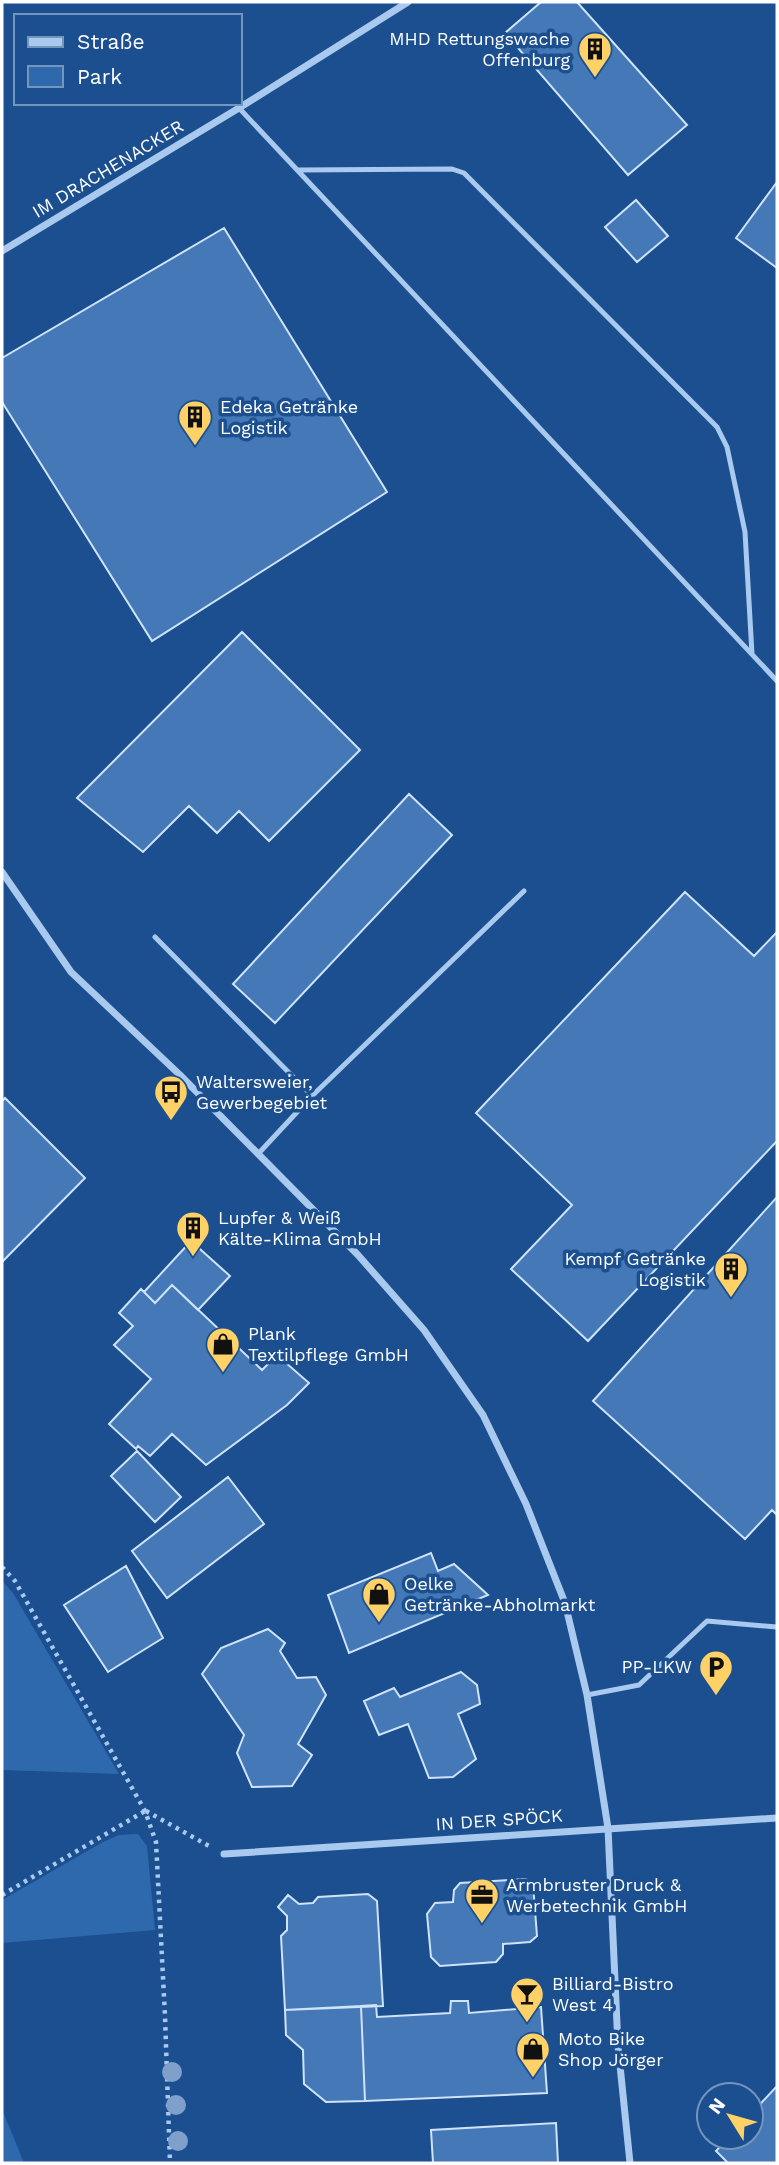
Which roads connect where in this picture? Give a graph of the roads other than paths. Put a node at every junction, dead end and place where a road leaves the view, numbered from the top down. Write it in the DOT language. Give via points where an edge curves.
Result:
graph roads {
  1 [pos="408,2"];
  2 [pos="239,108"];
  3 [pos="297,170"];
  4 [pos="2,251"];
  5 [pos="752,654"];
  6 [pos="777,681"];
  7 [pos="2,872"];
  8 [pos="524,891"];
  9 [pos="155,937"];
  10 [pos="312,1096"];
  11 [pos="258,1154"];
  12 [pos="777,1627"];
  13 [pos="587,1695"];
  14 [pos="777,1818"];
  15 [pos="608,1828"];
  16 [pos="224,1854"];
  17 [pos="630,2163"];
  1 -- 2 [label="street, IM DRACHENACKER"];
  2 -- 3 [label="lane"];
  2 -- 4 [label="street, IM DRACHENACKER"];
  3 -- 5 [label="lane"];
  3 -- 5 [label="lane" via="452,169 464,173 717,427 727,447 745,532"];
  5 -- 6 [label="lane"];
  7 -- 11 [label="street" via="71,972"];
  8 -- 10 [label="lane"];
  9 -- 10 [label="lane"];
  10 -- 11 [label="lane"];
  11 -- 13 [label="street" via="358,1255 424,1331 483,1415 526,1504 565,1603"];
  12 -- 13 [label="lane" via="707,1621 639,1685"];
  13 -- 15 [label="street"];
  14 -- 15 [label="street, IN DER SPÖCK"];
  15 -- 16 [label="street, IN DER SPÖCK"];
  15 -- 17 [label="street" via="618,2046"];
}
